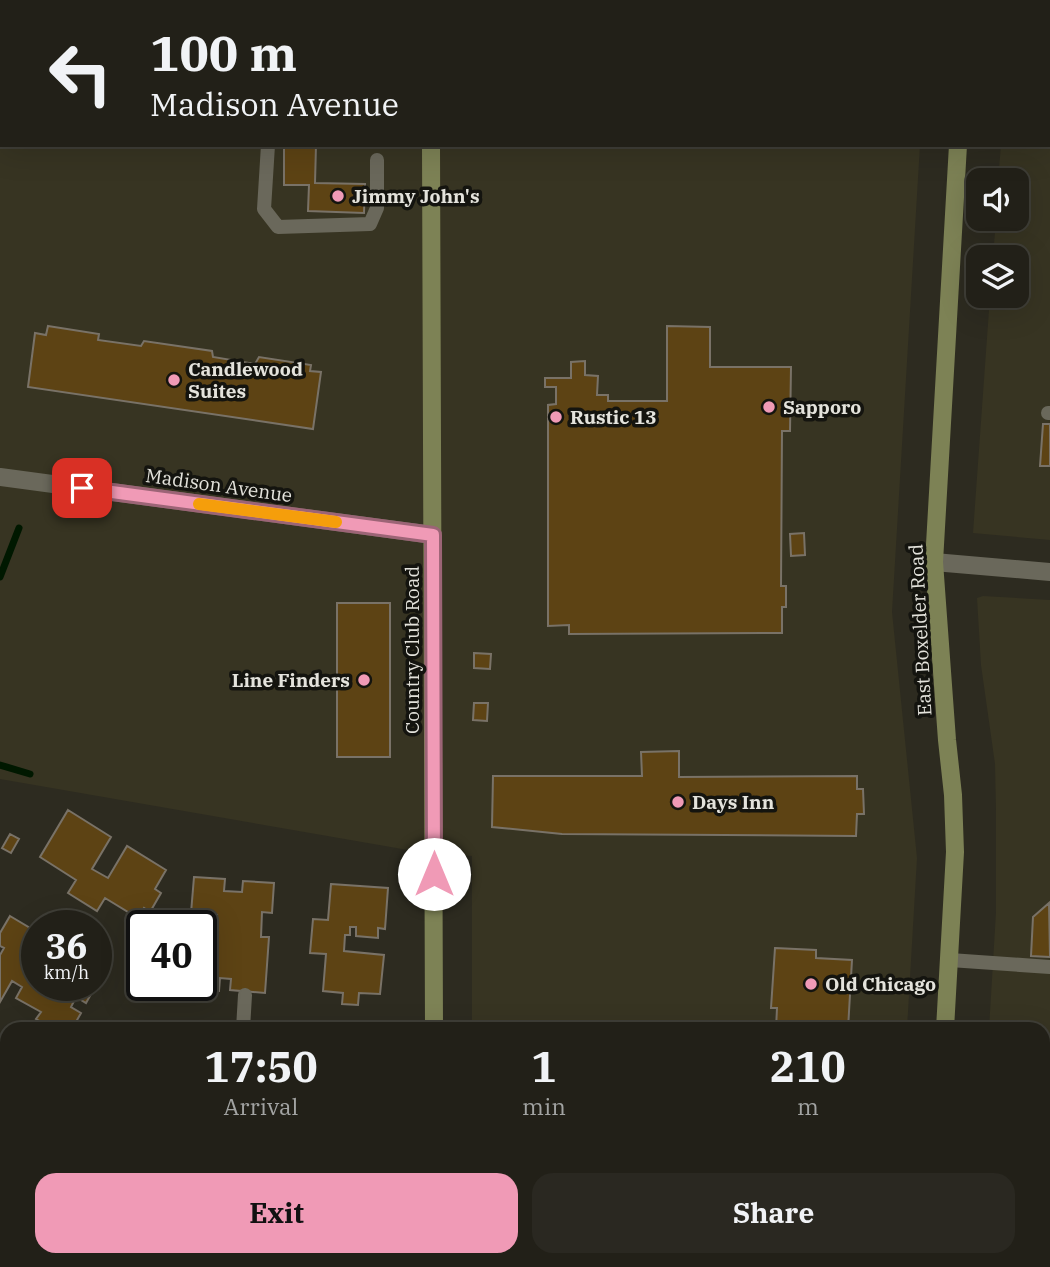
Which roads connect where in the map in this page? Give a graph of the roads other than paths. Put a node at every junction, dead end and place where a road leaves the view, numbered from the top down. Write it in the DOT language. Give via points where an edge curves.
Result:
graph roads {
  1 [pos="268,147"];
  2 [pos="431,147"];
  3 [pos="958,147"];
  4 [pos="377,160"];
  5 [pos="0,477"];
  6 [pos="433,535"];
  7 [pos="934,562"];
  8 [pos="1050,572"];
  9 [pos="950,960"];
  10 [pos="1050,967"];
  11 [pos="245,995"];
  12 [pos="243,1022"];
  13 [pos="434,1022"];
  14 [pos="946,1022"];
  1 -- 4 [label="lane" via="264,209 278,227 370,224 377,208"];
  2 -- 6 [label="main road, Country Club Road"];
  3 -- 7 [label="main road, East Boxelder Road"];
  5 -- 6 [label="street, Madison Avenue"];
  6 -- 13 [label="main road, Country Club Road"];
  7 -- 8 [label="street"];
  7 -- 9 [label="main road, East Boxelder Road" via="953,795"];
  9 -- 10 [label="lane"];
  9 -- 14 [label="main road, East Boxelder Road"];
  11 -- 12 [label="lane"];
}
